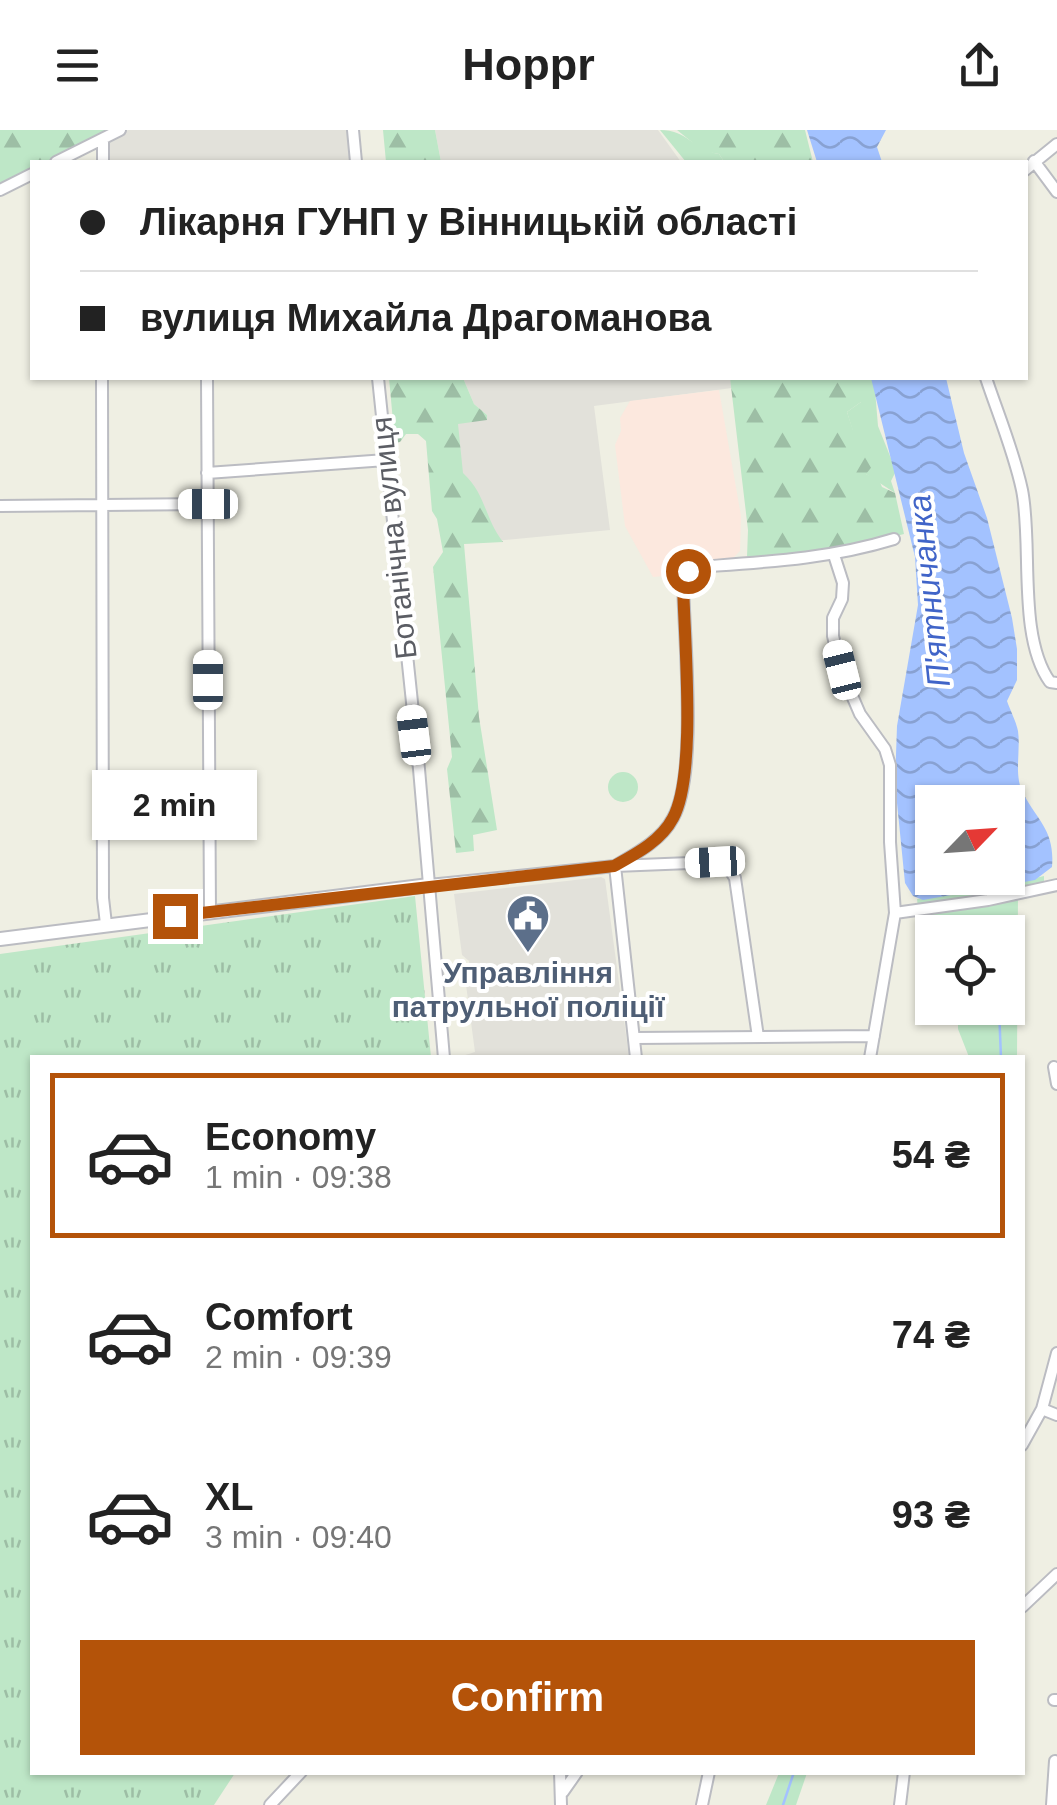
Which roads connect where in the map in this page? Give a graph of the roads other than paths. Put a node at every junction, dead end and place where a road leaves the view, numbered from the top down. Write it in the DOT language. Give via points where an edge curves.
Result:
graph roads {
  1 [pos="120,130"];
  2 [pos="353,130"];
  3 [pos="103,139"];
  4 [pos="1057,144"];
  5 [pos="60,160"];
  6 [pos="103,160"];
  7 [pos="356,160"];
  8 [pos="1034,161"];
  9 [pos="1028,167"];
  10 [pos="30,175"];
  11 [pos="0,190"];
  12 [pos="1057,192"];
  13 [pos="102,380"];
  14 [pos="207,380"];
  15 [pos="378,380"];
  16 [pos="987,380"];
  17 [pos="386,460"];
  18 [pos="207,473"];
  19 [pos="208,504"];
  20 [pos="102,505"];
  21 [pos="0,506"];
  22 [pos="894,539"];
  23 [pos="834,554"];
  24 [pos="1054,683"];
  25 [pos="614,866"];
  26 [pos="429,885"];
  27 [pos="1057,885"];
  28 [pos="210,912"];
  29 [pos="895,912"];
  30 [pos="106,924"];
  31 [pos="0,939"];
  32 [pos="874,1036"];
  33 [pos="758,1037"];
  34 [pos="635,1038"];
  35 [pos="444,1055"];
  36 [pos="636,1055"];
  37 [pos="871,1055"];
  38 [pos="1054,1067"];
  39 [pos="1057,1084"];
  40 [pos="1057,1353"];
  41 [pos="1042,1409"];
  42 [pos="1057,1415"];
  43 [pos="1025,1440"];
  44 [pos="1057,1574"];
  45 [pos="1025,1605"];
  46 [pos="1055,1761"];
  47 [pos="298,1775"];
  48 [pos="575,1775"];
  49 [pos="708,1775"];
  50 [pos="904,1775"];
  51 [pos="562,1799"];
  52 [pos="270,1805"];
  53 [pos="702,1805"];
  54 [pos="900,1805"];
  55 [pos="1052,1805"];
  1 -- 3 [label="street"];
  2 -- 7 [label="street"];
  3 -- 5 [label="street"];
  3 -- 6 [label="street"];
  4 -- 8 [label="street"];
  8 -- 9 [label="street"];
  8 -- 12 [label="street"];
  10 -- 11 [label="street"];
  13 -- 20 [label="street"];
  14 -- 18 [label="street"];
  15 -- 17 [label="street, Ботанічна вулиця"];
  16 -- 24 [label="street" via="1022,488 1036,648 1042,672"];
  17 -- 18 [label="street"];
  17 -- 26 [label="street, Ботанічна вулиця"];
  18 -- 19 [label="street"];
  19 -- 20 [label="street"];
  19 -- 28 [label="street"];
  20 -- 21 [label="street"];
  20 -- 30 [label="street"];
  22 -- 23 [label="street"];
  23 -- 25 [label="street" via="688,571 684,794 672,822"];
  23 -- 29 [label="street" via="843,583 833,618 842,670 890,765"];
  25 -- 26 [label="street"];
  25 -- 33 [label="street" via="715,862 732,869"];
  25 -- 34 [label="street"];
  26 -- 28 [label="street"];
  26 -- 35 [label="street, Ботанічна вулиця"];
  27 -- 29 [label="street"];
  28 -- 30 [label="street"];
  29 -- 32 [label="street"];
  30 -- 31 [label="street"];
  32 -- 33 [label="street"];
  32 -- 37 [label="street"];
  33 -- 34 [label="street"];
  34 -- 36 [label="street"];
  38 -- 39 [label="street"];
  40 -- 41 [label="street"];
  41 -- 42 [label="street"];
  41 -- 43 [label="street"];
  44 -- 45 [label="street"];
  46 -- 55 [label="street"];
  47 -- 52 [label="street"];
  48 -- 51 [label="street"];
  49 -- 53 [label="street"];
  50 -- 54 [label="street"];
}
